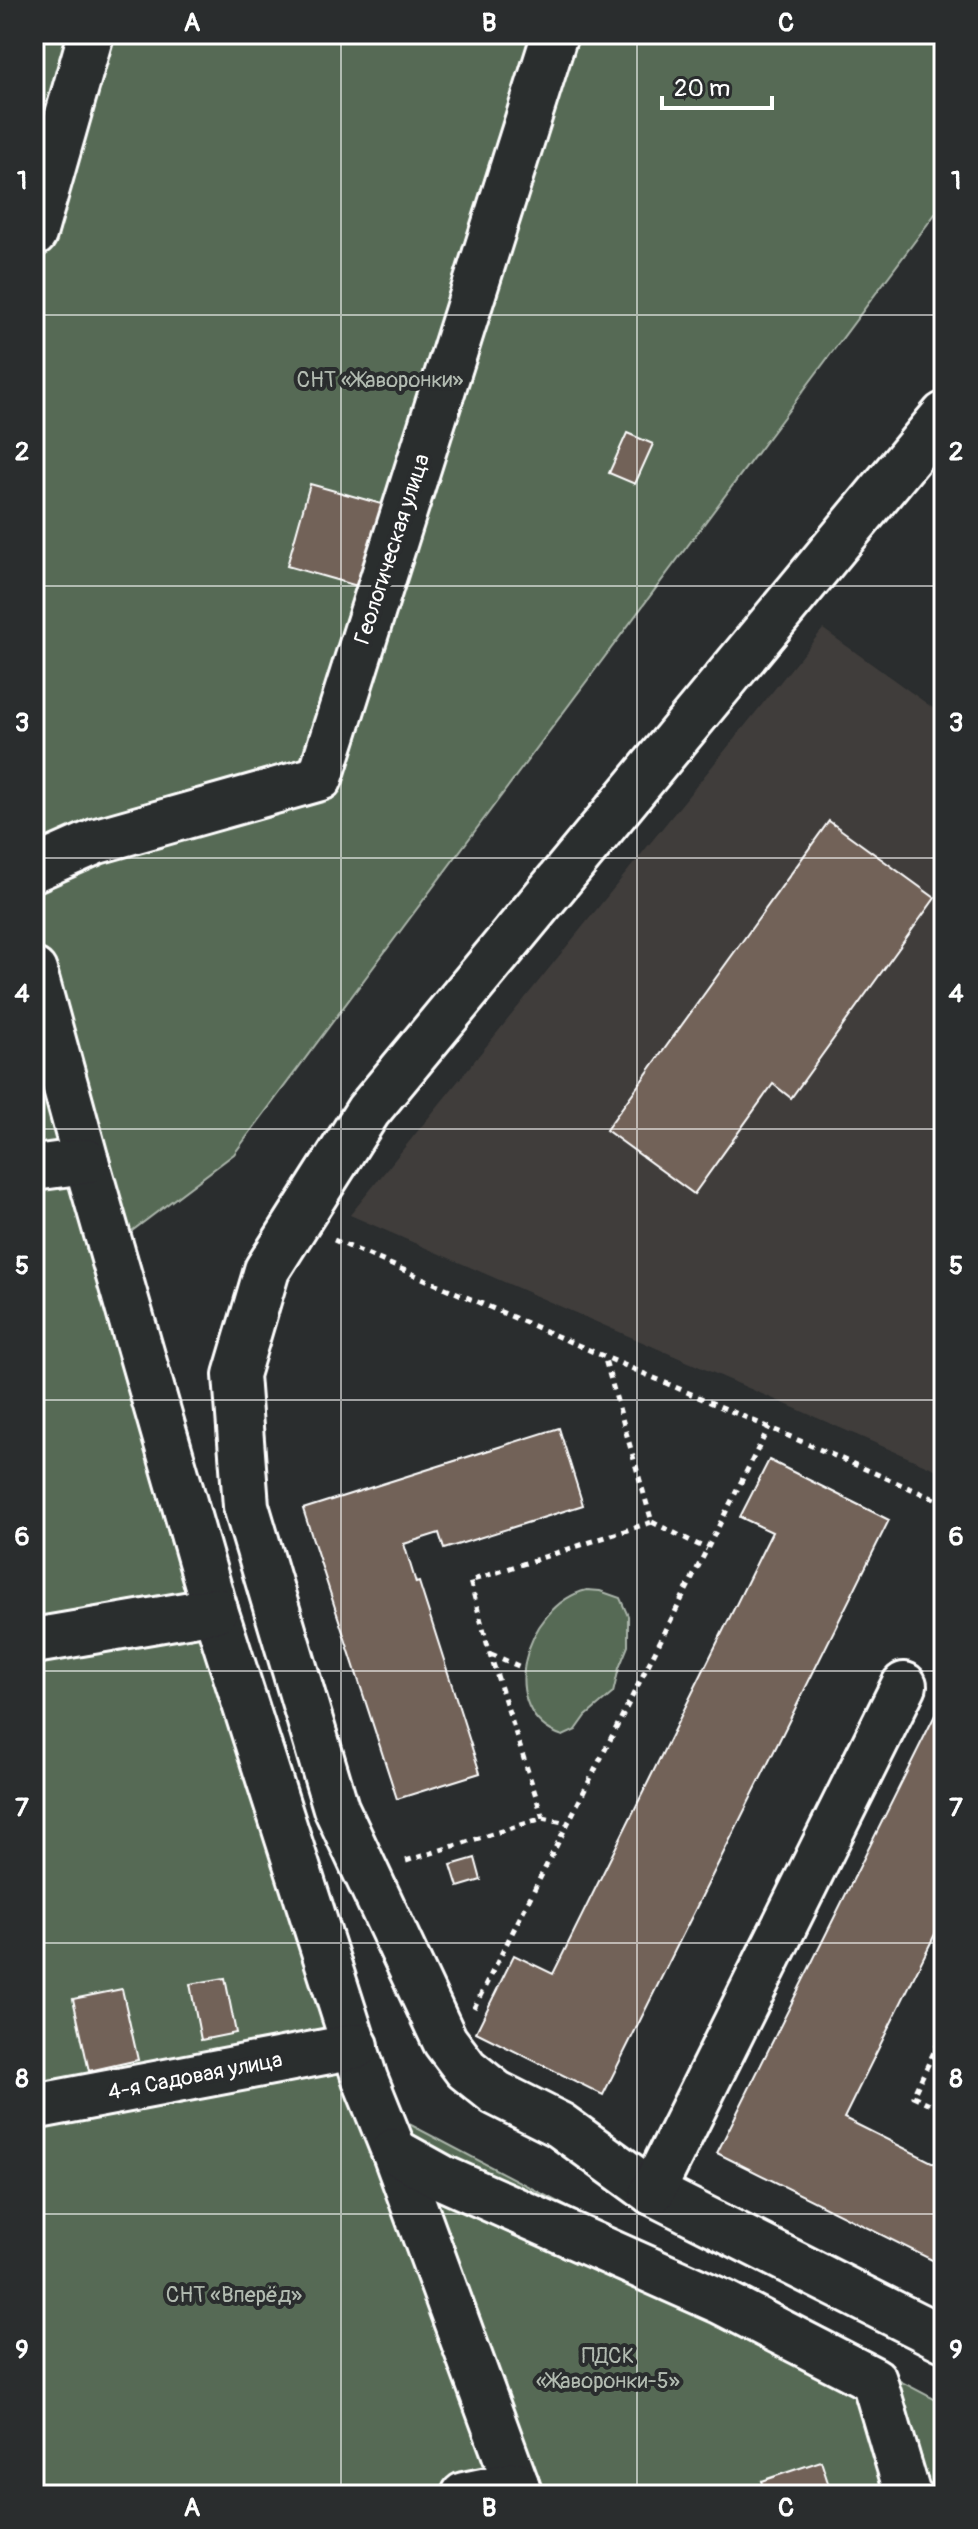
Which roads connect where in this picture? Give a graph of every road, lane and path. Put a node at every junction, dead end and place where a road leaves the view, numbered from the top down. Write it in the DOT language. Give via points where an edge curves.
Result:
graph roads {
  1 [pos="91,34"];
  2 [pos="555,34"];
  3 [pos="34,234"];
  4 [pos="944,415"];
  5 [pos="34,869"];
  6 [pos="34,971"];
  7 [pos="86,1161"];
  8 [pos="34,1168"];
  9 [pos="296,1224"];
  10 [pos="604,1356"];
  11 [pos="769,1427"];
  12 [pos="944,1503"];
  13 [pos="652,1522"];
  14 [pos="707,1549"];
  15 [pos="215,1610"];
  16 [pos="34,1641"];
  17 [pos="490,1654"];
  18 [pos="523,1668"];
  19 [pos="904,1685"];
  20 [pos="543,1818"];
  21 [pos="568,1823"];
  22 [pos="367,1874"];
  23 [pos="944,2031"];
  24 [pos="356,2046"];
  25 [pos="452,2050"];
  26 [pos="34,2107"];
  27 [pos="944,2111"];
  28 [pos="394,2151"];
  29 [pos="652,2192"];
  30 [pos="944,2339"];
  31 [pos="518,2489"];
  32 [pos="464,2495"];
  33 [pos="908,2495"];
  1 -- 3 [label="street"];
  2 -- 5 [label="street, Геологическая улица" via="320,778 97,841"];
  4 -- 9 [label="street" via="368,1111"];
  6 -- 7 [label="street"];
  7 -- 8 [label="street"];
  7 -- 15 [label="street"];
  9 -- 10 [label="path"];
  9 -- 22 [label="street" via="267,1270 236,1375 246,1506 336,1808"];
  10 -- 11 [label="path"];
  10 -- 13 [label="path"];
  11 -- 12 [label="path"];
  11 -- 14 [label="path"];
  13 -- 14 [label="path"];
  13 -- 17 [label="path" via="470,1581"];
  14 -- 21 [label="path"];
  15 -- 16 [label="street"];
  15 -- 24 [label="street"];
  17 -- 18 [label="path"];
  17 -- 20 [label="path"];
  19 -- 29 [label="street"];
  20 -- 21 [label="path"];
  20 -- 22 [label="path"];
  21 -- 25 [label="path"];
  22 -- 25 [label="street"];
  23 -- 27 [label="path" via="913,2096"];
  24 -- 26 [label="street, 4-я Садовая улица"];
  24 -- 28 [label="street"];
  25 -- 29 [label="street" via="496,2093 560,2125"];
  28 -- 31 [label="street"];
  28 -- 33 [label="street" via="722,2302 874,2380"];
  29 -- 30 [label="street"];
  31 -- 32 [label="street"];
}
